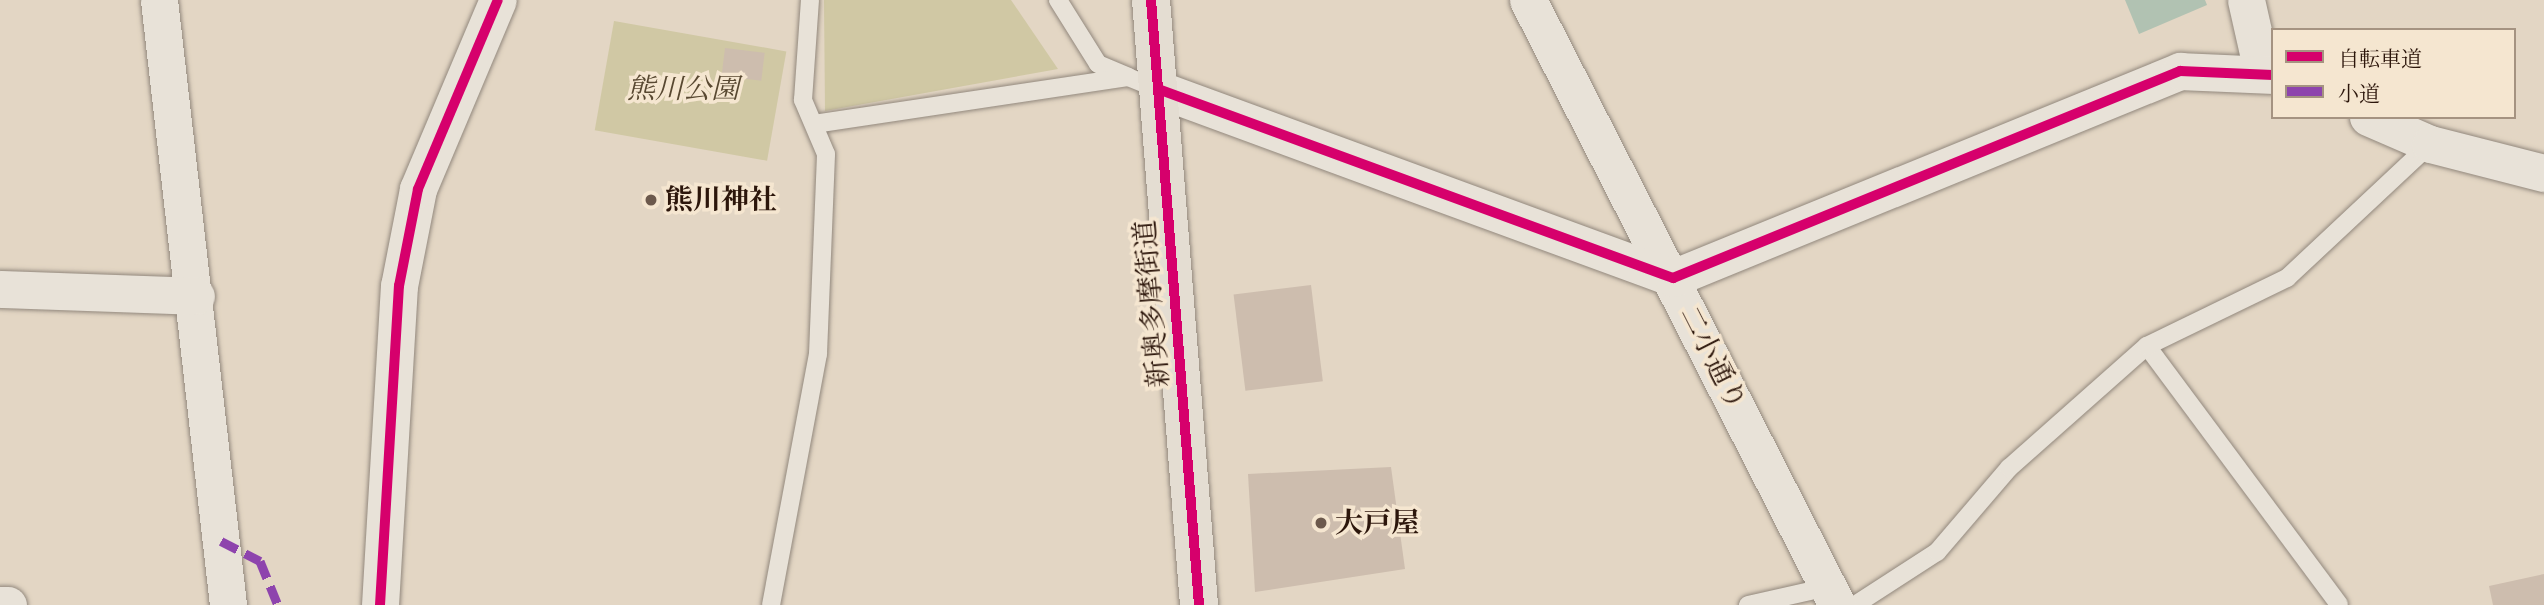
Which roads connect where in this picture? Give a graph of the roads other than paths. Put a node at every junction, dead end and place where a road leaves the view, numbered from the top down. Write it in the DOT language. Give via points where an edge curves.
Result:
graph roads {
  1 [pos="159,0"];
  2 [pos="498,0"];
  3 [pos="810,0"];
  4 [pos="1058,0"];
  5 [pos="1151,0"];
  6 [pos="1528,0"];
  7 [pos="2246,0"];
  8 [pos="2267,73"];
  9 [pos="1143,83"];
  10 [pos="2373,119"];
  11 [pos="814,124"];
  12 [pos="2430,144"];
  13 [pos="2544,173"];
  14 [pos="1674,278"];
  15 [pos="0,289"];
  16 [pos="196,296"];
  17 [pos="2147,346"];
  18 [pos="1840,599"];
  19 [pos="0,605"];
  20 [pos="8,605"];
  21 [pos="229,605"];
  22 [pos="380,605"];
  23 [pos="771,605"];
  24 [pos="1199,605"];
  25 [pos="1748,605"];
  26 [pos="2339,605"];
  1 -- 16 [label="street"];
  2 -- 22 [label="street" via="418,189 398,286"];
  3 -- 11 [label="lane" via="803,100"];
  4 -- 9 [label="lane" via="1098,64"];
  5 -- 9 [label="main road, 新奥多摩街道"];
  6 -- 14 [label="street, 二小通り"];
  7 -- 8 [label="street"];
  8 -- 14 [label="street" via="2180,71"];
  9 -- 11 [label="lane"];
  9 -- 14 [label="street"];
  9 -- 24 [label="main road, 新奥多摩街道"];
  10 -- 12 [label="street"];
  11 -- 23 [label="lane" via="826,154 818,354"];
  12 -- 13 [label="street"];
  12 -- 17 [label="lane" via="2287,278"];
  14 -- 18 [label="street, 二小通り"];
  15 -- 16 [label="street"];
  16 -- 21 [label="street"];
  17 -- 18 [label="lane" via="2009,468 1937,552"];
  17 -- 26 [label="lane"];
  18 -- 25 [label="lane"];
  19 -- 20 [label="street"];
}
